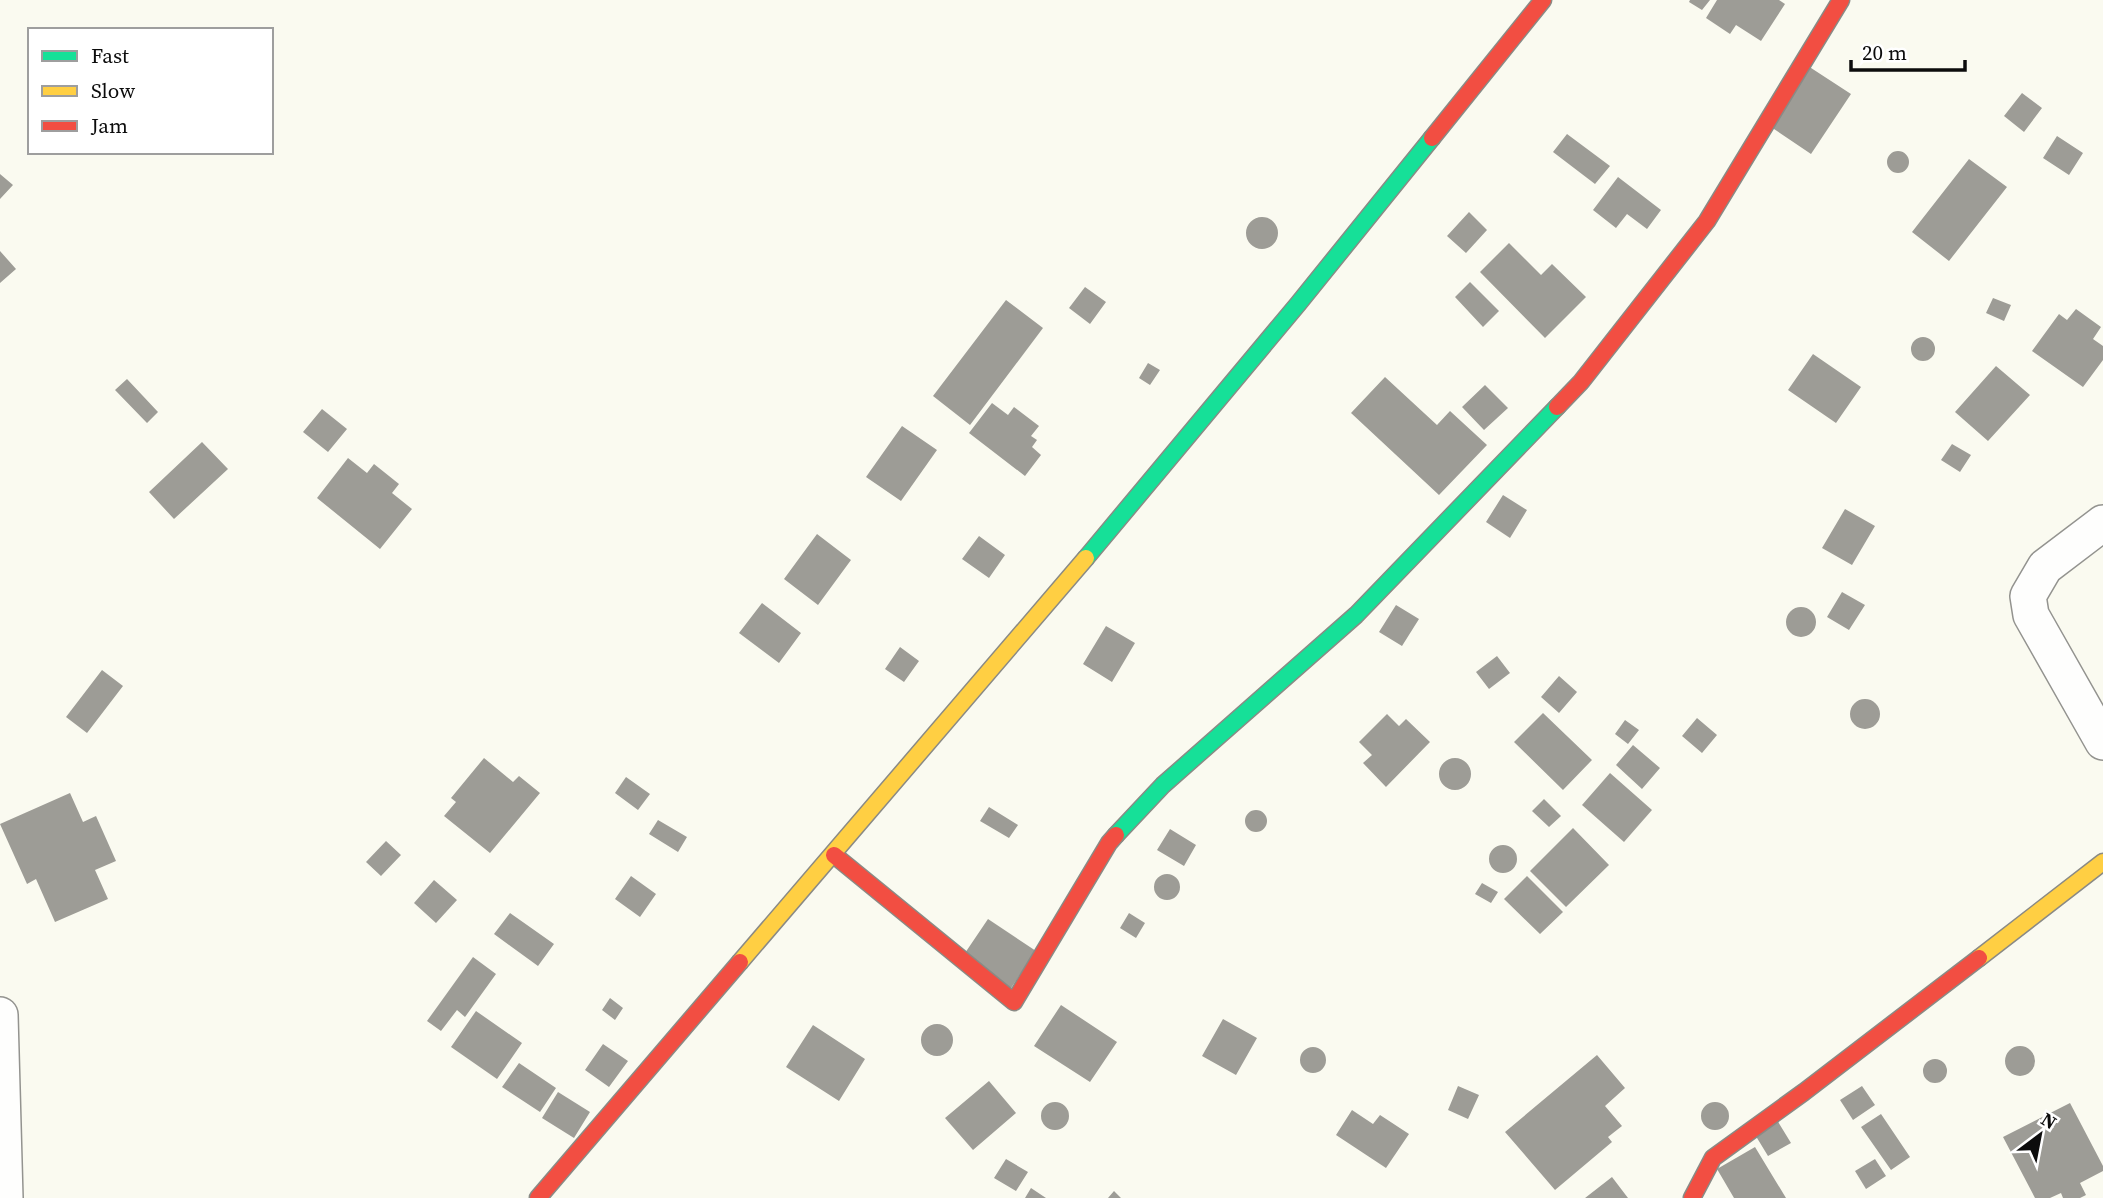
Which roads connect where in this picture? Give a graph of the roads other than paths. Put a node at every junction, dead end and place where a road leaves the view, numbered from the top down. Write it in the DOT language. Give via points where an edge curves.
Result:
graph roads {
  1 [pos="1543,0"];
  2 [pos="1841,0"];
  3 [pos="2103,523"];
  4 [pos="2103,742"];
  5 [pos="834,855"];
  6 [pos="2103,862"];
  7 [pos="0,1015"];
  8 [pos="5,1198"];
  9 [pos="538,1198"];
  10 [pos="1692,1198"];
  1 -- 5 [label="street" via="1298,304"];
  2 -- 5 [label="street" via="1707,221 1581,382 1356,615 1163,785 1109,843 1014,1002"];
  3 -- 4 [label="street" via="2045,567 2028,596 2031,615"];
  5 -- 9 [label="street"];
  6 -- 10 [label="street" via="1713,1158"];
  7 -- 8 [label="street"];
}
